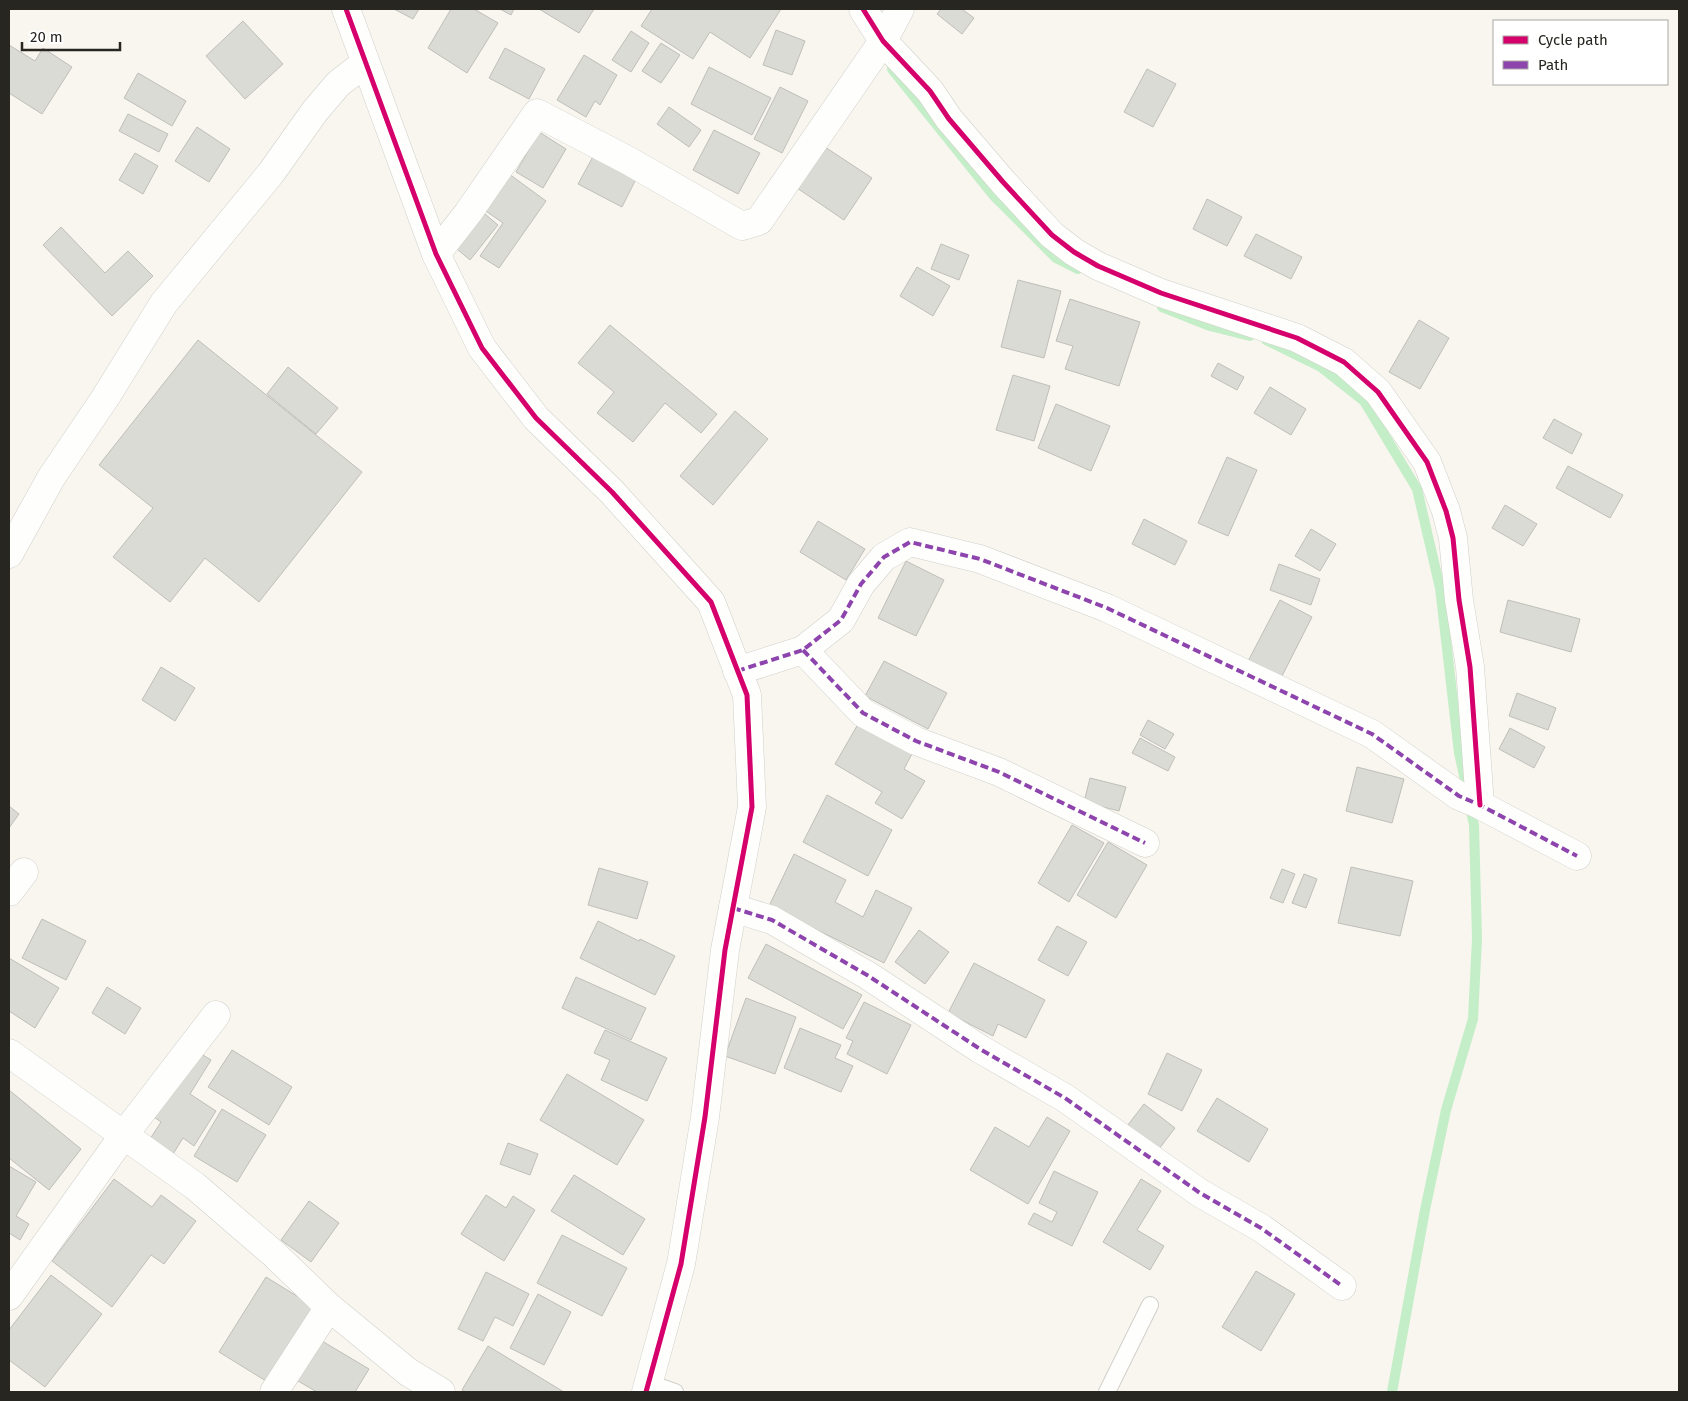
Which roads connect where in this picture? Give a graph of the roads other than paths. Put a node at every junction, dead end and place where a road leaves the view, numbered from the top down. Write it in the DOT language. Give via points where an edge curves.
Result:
graph roads {
  1 [pos="346,9"];
  2 [pos="863,9"];
  3 [pos="900,9"];
  4 [pos="883,41"];
  5 [pos="365,63"];
  6 [pos="436,254"];
  7 [pos="9,554"];
  8 [pos="803,650"];
  9 [pos="737,672"];
  10 [pos="1470,801"];
  11 [pos="1145,843"];
  12 [pos="1577,856"];
  13 [pos="733,908"];
  14 [pos="216,1015"];
  15 [pos="9,1053"];
  16 [pos="123,1136"];
  17 [pos="1342,1286"];
  18 [pos="9,1296"];
  19 [pos="1150,1305"];
  20 [pos="329,1307"];
  21 [pos="648,1388"];
  22 [pos="274,1392"];
  23 [pos="440,1392"];
  24 [pos="675,1392"];
  25 [pos="1107,1392"];
  1 -- 5 [label="street"];
  2 -- 4 [label="street"];
  3 -- 4 [label="street"];
  4 -- 6 [label="street" via="759,221 742,226 537,113"];
  4 -- 10 [label="street" via="930,91 949,119 1003,182 1052,235 1074,252 1161,293 1297,338 1344,362 1378,392 1426,462 1453,538 1470,667"];
  5 -- 6 [label="street"];
  5 -- 7 [label="street" via="338,84 315,111 271,173 164,303 50,478"];
  6 -- 9 [label="street" via="482,348 536,418 612,492 711,602"];
  8 -- 9 [label="street"];
  8 -- 10 [label="street" via="841,620 861,584 884,557 910,542 980,559 1115,612 1372,734"];
  8 -- 11 [label="street" via="863,713 916,741 999,772"];
  9 -- 13 [label="street" via="747,694 752,807"];
  10 -- 12 [label="street"];
  13 -- 17 [label="street" via="772,920 867,975 980,1049 1065,1098 1200,1193 1261,1228"];
  13 -- 21 [label="street" via="725,950 706,1117 681,1264"];
  14 -- 16 [label="street"];
  15 -- 16 [label="street"];
  16 -- 18 [label="street"];
  16 -- 20 [label="street" via="195,1186"];
  19 -- 25 [label="lane"];
  20 -- 22 [label="street"];
  20 -- 23 [label="street" via="408,1372"];
  21 -- 24 [label="lane"];
}
